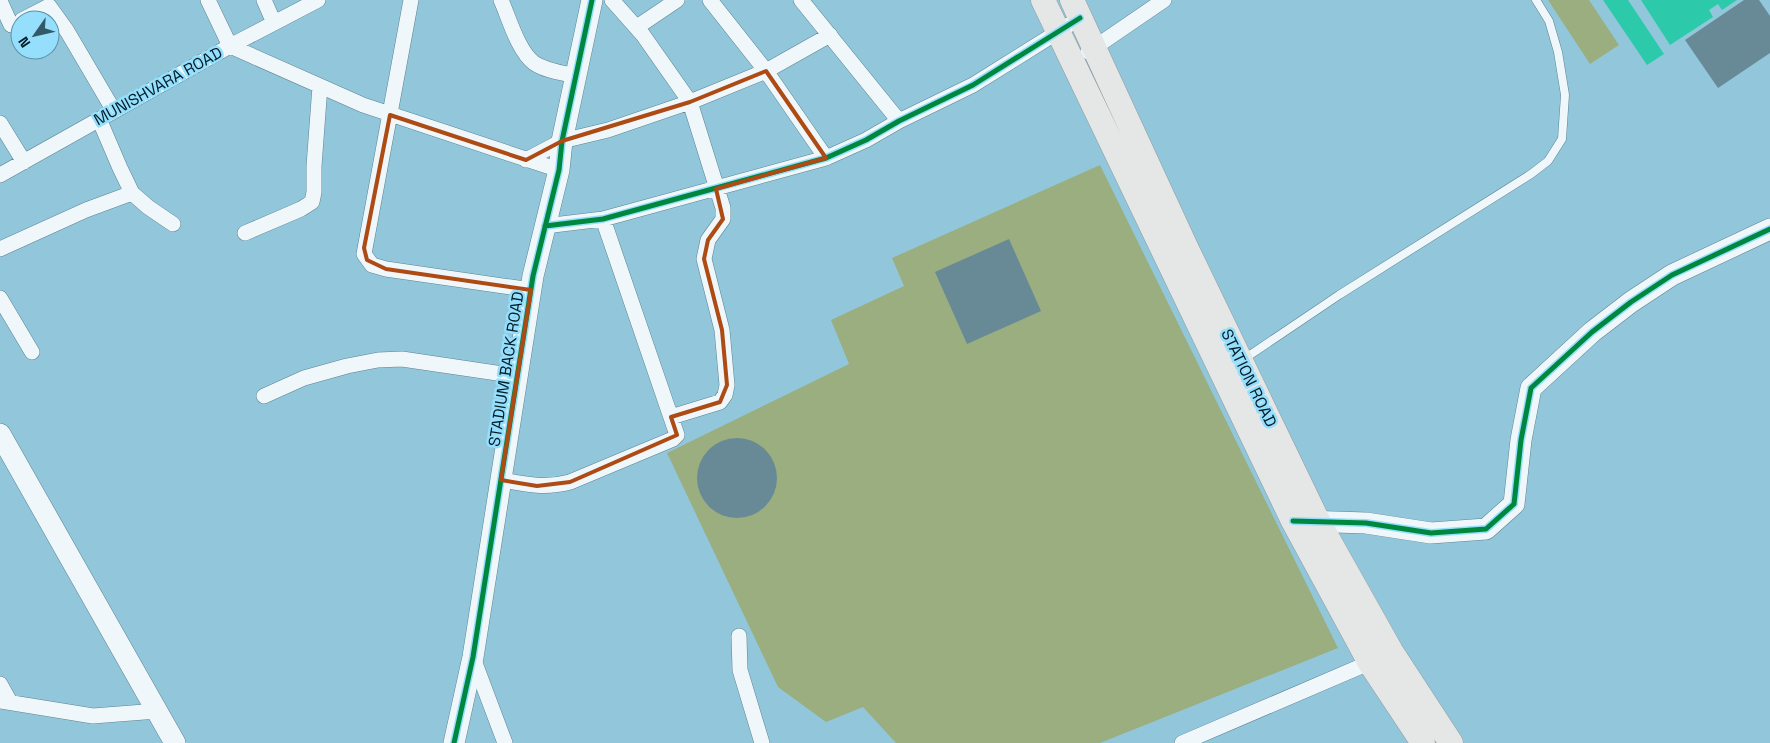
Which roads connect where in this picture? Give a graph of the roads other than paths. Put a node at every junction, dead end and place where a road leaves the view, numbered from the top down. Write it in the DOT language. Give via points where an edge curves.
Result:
graph roads {
  1 [pos="208,0"];
  2 [pos="264,0"];
  3 [pos="318,0"];
  4 [pos="410,0"];
  5 [pos="501,0"];
  6 [pos="592,0"];
  7 [pos="612,0"];
  8 [pos="677,0"];
  9 [pos="710,0"];
  10 [pos="801,0"];
  11 [pos="1043,0"];
  12 [pos="1164,0"];
  13 [pos="1536,0"];
  14 [pos="0,2"];
  15 [pos="51,3"];
  16 [pos="1076,9"];
  17 [pos="38,10"];
  18 [pos="10,19"];
  19 [pos="274,23"];
  20 [pos="637,27"];
  21 [pos="1057,31"];
  22 [pos="830,35"];
  23 [pos="230,46"];
  24 [pos="1094,49"];
  25 [pos="1072,62"];
  26 [pos="766,71"];
  27 [pos="576,76"];
  28 [pos="320,86"];
  29 [pos="690,102"];
  30 [pos="114,111"];
  31 [pos="390,115"];
  32 [pos="99,119"];
  33 [pos="899,121"];
  34 [pos="0,123"];
  35 [pos="562,141"];
  36 [pos="826,158"];
  37 [pos="526,160"];
  38 [pos="24,162"];
  39 [pos="559,170"];
  40 [pos="0,175"];
  41 [pos="716,189"];
  42 [pos="132,193"];
  43 [pos="603,219"];
  44 [pos="173,224"];
  45 [pos="545,226"];
  46 [pos="1770,229"];
  47 [pos="245,233"];
  48 [pos="0,249"];
  49 [pos="531,290"];
  50 [pos="0,298"];
  51 [pos="32,352"];
  52 [pos="1241,361"];
  53 [pos="517,376"];
  54 [pos="264,396"];
  55 [pos="671,417"];
  56 [pos="0,434"];
  57 [pos="501,480"];
  58 [pos="1293,521"];
  59 [pos="1318,521"];
  60 [pos="739,636"];
  61 [pos="1391,651"];
  62 [pos="473,657"];
  63 [pos="1370,663"];
  64 [pos="0,684"];
  65 [pos="5,702"];
  66 [pos="157,712"];
  67 [pos="175,743"];
  68 [pos="454,743"];
  69 [pos="505,743"];
  70 [pos="762,743"];
  71 [pos="1182,743"];
  72 [pos="1423,743"];
  73 [pos="1451,743"];
  1 -- 23 [label="street"];
  2 -- 19 [label="street"];
  3 -- 19 [label="street, MUNISHVARA ROAD"];
  4 -- 31 [label="street"];
  5 -- 27 [label="street" via="522,48 534,62 546,69"];
  6 -- 27 [label="street, STADIUM BACK ROAD"];
  7 -- 20 [label="street"];
  8 -- 20 [label="street"];
  9 -- 26 [label="street"];
  10 -- 22 [label="street"];
  11 -- 21 [label="main road, STATION ROAD"];
  12 -- 24 [label="street"];
  13 -- 52 [label="lane" via="1549,21 1565,95 1562,139 1548,161"];
  14 -- 18 [label="street"];
  15 -- 17 [label="street"];
  15 -- 30 [label="street"];
  16 -- 21 [label="street"];
  16 -- 24 [label="main road, STATION ROAD"];
  19 -- 23 [label="street, MUNISHVARA ROAD"];
  20 -- 29 [label="street"];
  21 -- 25 [label="main road, STATION ROAD"];
  21 -- 33 [label="street" via="973,85"];
  22 -- 26 [label="street"];
  22 -- 33 [label="street"];
  23 -- 28 [label="street"];
  23 -- 30 [label="street, MUNISHVARA ROAD"];
  24 -- 25 [label="street"];
  24 -- 52 [label="main road, STATION ROAD"];
  25 -- 58 [label="main road, STATION ROAD"];
  26 -- 29 [label="street"];
  26 -- 36 [label="street"];
  27 -- 35 [label="street, STADIUM BACK ROAD"];
  28 -- 31 [label="street"];
  28 -- 47 [label="street" via="312,202"];
  29 -- 35 [label="street" via="608,130"];
  29 -- 41 [label="street"];
  30 -- 32 [label="street, MUNISHVARA ROAD"];
  31 -- 37 [label="street"];
  31 -- 49 [label="street" via="364,248 367,260 386,269"];
  32 -- 38 [label="street, MUNISHVARA ROAD"];
  32 -- 42 [label="street"];
  33 -- 36 [label="street"];
  34 -- 38 [label="street"];
  35 -- 37 [label="street"];
  35 -- 39 [label="street, STADIUM BACK ROAD"];
  36 -- 41 [label="street"];
  37 -- 39 [label="street"];
  38 -- 40 [label="street, MUNISHVARA ROAD"];
  39 -- 45 [label="street, STADIUM BACK ROAD"];
  41 -- 43 [label="street"];
  41 -- 55 [label="street" via="723,219 708,240 704,259 722,330 727,385 720,402"];
  42 -- 44 [label="street"];
  42 -- 48 [label="street"];
  43 -- 45 [label="street"];
  43 -- 55 [label="street"];
  45 -- 49 [label="street, STADIUM BACK ROAD"];
  46 -- 59 [label="street" via="1672,275 1630,302 1531,388 1514,504 1486,529 1432,533 1366,522"];
  49 -- 53 [label="street, STADIUM BACK ROAD"];
  50 -- 51 [label="street"];
  52 -- 59 [label="main road, STATION ROAD"];
  53 -- 54 [label="street" via="402,359 378,360 304,378"];
  53 -- 57 [label="street, STADIUM BACK ROAD"];
  55 -- 57 [label="street" via="677,435 673,439 570,482 537,486"];
  56 -- 66 [label="street"];
  57 -- 62 [label="street, STADIUM BACK ROAD"];
  58 -- 59 [label="street"];
  58 -- 63 [label="main road, STATION ROAD"];
  59 -- 61 [label="main road, STATION ROAD"];
  60 -- 70 [label="street" via="740,670"];
  61 -- 63 [label="street"];
  61 -- 73 [label="main road, STATION ROAD"];
  62 -- 68 [label="street, STADIUM BACK ROAD"];
  62 -- 69 [label="street"];
  63 -- 71 [label="street"];
  63 -- 72 [label="main road, STATION ROAD"];
  64 -- 65 [label="street"];
  65 -- 66 [label="street" via="93,716"];
  66 -- 67 [label="street"];
}
